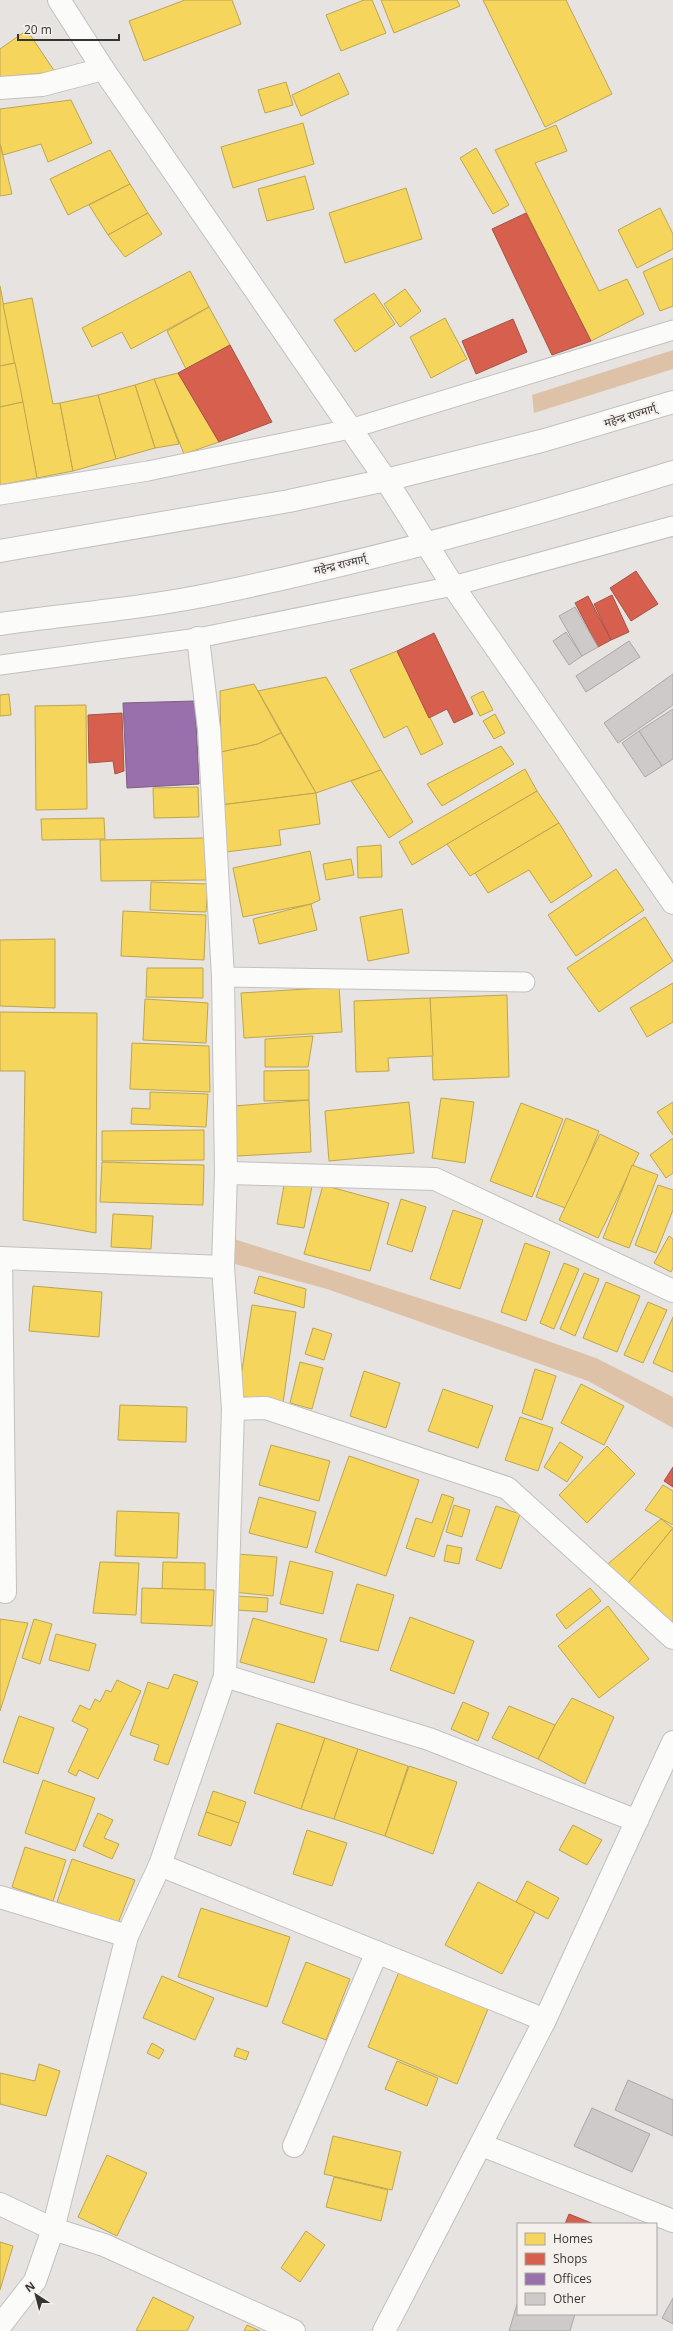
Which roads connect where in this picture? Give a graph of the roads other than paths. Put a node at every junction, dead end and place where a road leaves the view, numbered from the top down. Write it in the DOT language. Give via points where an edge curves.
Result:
graph roads {
  1 [pos="60,0"];
  2 [pos="103,69"];
  3 [pos="0,88"];
  4 [pos="673,330"];
  5 [pos="673,402"];
  6 [pos="350,429"];
  7 [pos="673,472"];
  8 [pos="386,480"];
  9 [pos="0,495"];
  10 [pos="673,526"];
  11 [pos="427,544"];
  12 [pos="0,551"];
  13 [pos="453,586"];
  14 [pos="0,624"];
  15 [pos="198,638"];
  16 [pos="0,665"];
  17 [pos="673,903"];
  18 [pos="223,977"];
  19 [pos="525,982"];
  20 [pos="226,1173"];
  21 [pos="0,1258"];
  22 [pos="223,1267"];
  23 [pos="673,1291"];
  24 [pos="233,1409"];
  25 [pos="4,1592"];
  26 [pos="673,1638"];
  27 [pos="225,1676"];
  28 [pos="673,1742"];
  29 [pos="637,1821"];
  30 [pos="160,1865"];
  31 [pos="0,1897"];
  32 [pos="127,1936"];
  33 [pos="377,1952"];
  34 [pos="546,2020"];
  35 [pos="482,2145"];
  36 [pos="294,2146"];
  37 [pos="0,2204"];
  38 [pos="673,2221"];
  39 [pos="53,2229"];
  40 [pos="0,2326"];
  41 [pos="294,2331"];
  42 [pos="384,2331"];
  1 -- 2 [label="main road"];
  2 -- 3 [label="main road" via="42,85"];
  2 -- 6 [label="main road"];
  4 -- 6 [label="lane"];
  5 -- 8 [label="main road, महेन्द्र राज्मार्ग्" via="544,440"];
  6 -- 8 [label="main road"];
  6 -- 9 [label="lane" via="148,471"];
  7 -- 11 [label="main road, महेन्द्र राज्मार्ग्" via="531,516"];
  8 -- 11 [label="main road"];
  8 -- 12 [label="main road, महेन्द्र राज्मार्ग्" via="281,502"];
  10 -- 13 [label="lane"];
  11 -- 13 [label="main road"];
  11 -- 14 [label="main road, महेन्द्र राज्मार्ग्" via="216,594"];
  13 -- 15 [label="lane"];
  13 -- 17 [label="main road"];
  15 -- 16 [label="lane"];
  15 -- 18 [label="main road" via="209,729"];
  18 -- 19 [label="lane"];
  18 -- 20 [label="main road"];
  20 -- 22 [label="main road"];
  20 -- 23 [label="main road" via="435,1179"];
  21 -- 22 [label="main road"];
  21 -- 25 [label="main road"];
  22 -- 24 [label="main road"];
  24 -- 26 [label="main road" via="266,1408 507,1488"];
  24 -- 27 [label="main road"];
  27 -- 29 [label="main road" via="429,1739"];
  27 -- 30 [label="main road"];
  28 -- 29 [label="main road"];
  29 -- 34 [label="main road"];
  30 -- 32 [label="main road"];
  30 -- 33 [label="main road"];
  31 -- 32 [label="main road"];
  32 -- 39 [label="main road"];
  33 -- 34 [label="main road"];
  33 -- 36 [label="main road"];
  34 -- 35 [label="main road"];
  35 -- 38 [label="main road"];
  35 -- 42 [label="main road"];
  37 -- 39 [label="main road"];
  39 -- 40 [label="main road" via="35,2281"];
  39 -- 41 [label="main road" via="104,2245"];
}
